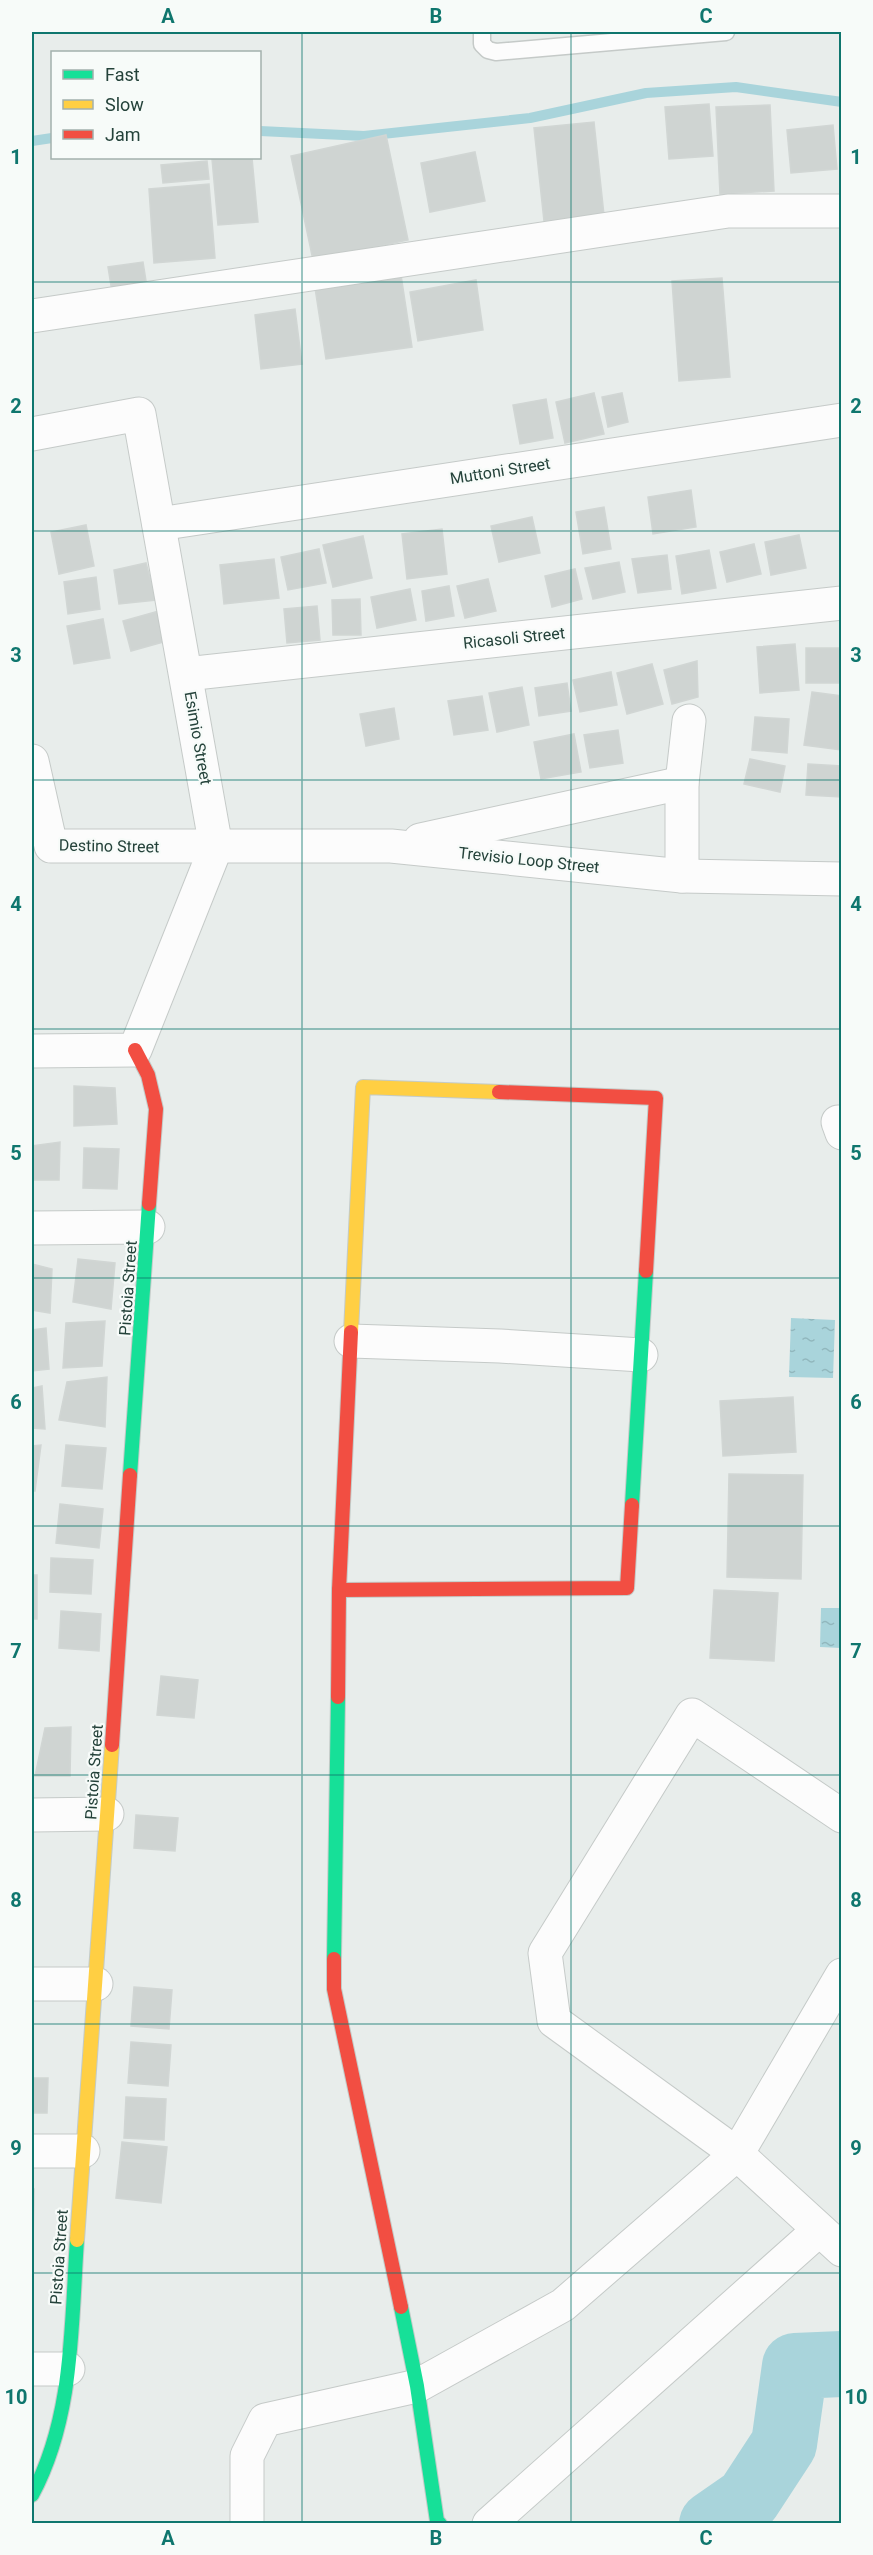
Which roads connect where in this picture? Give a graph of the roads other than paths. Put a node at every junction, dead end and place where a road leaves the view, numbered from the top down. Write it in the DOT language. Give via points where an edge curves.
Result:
graph roads {
  1 [pos="482,32"];
  2 [pos="726,32"];
  3 [pos="842,211"];
  4 [pos="32,316"];
  5 [pos="842,420"];
  6 [pos="32,434"];
  7 [pos="159,524"];
  8 [pos="842,603"];
  9 [pos="186,674"];
  10 [pos="689,721"];
  11 [pos="32,761"];
  12 [pos="682,783"];
  13 [pos="391,846"];
  14 [pos="216,847"];
  15 [pos="682,876"];
  16 [pos="842,879"];
  17 [pos="135,1050"];
  18 [pos="32,1052"];
  19 [pos="148,1227"];
  20 [pos="32,1228"];
  21 [pos="351,1341"];
  22 [pos="641,1355"];
  23 [pos="339,1590"];
  24 [pos="107,1814"];
  25 [pos="32,1815"];
  26 [pos="842,1816"];
  27 [pos="842,1975"];
  28 [pos="32,1984"];
  29 [pos="96,1984"];
  30 [pos="32,2151"];
  31 [pos="83,2151"];
  32 [pos="737,2154"];
  33 [pos="830,2240"];
  34 [pos="32,2369"];
  35 [pos="68,2369"];
  36 [pos="417,2386"];
  37 [pos="32,2495"];
  38 [pos="247,2523"];
  39 [pos="440,2523"];
  40 [pos="489,2523"];
  1 -- 2 [label="lane" via="482,44 496,52"];
  3 -- 4 [label="street" via="728,211"];
  5 -- 7 [label="street, Muttoni Street"];
  6 -- 7 [label="street, Esimio Street" via="139,414"];
  7 -- 9 [label="street, Esimio Street"];
  8 -- 9 [label="street, Ricasoli Street"];
  9 -- 14 [label="street, Esimio Street"];
  10 -- 12 [label="street"];
  11 -- 14 [label="street, Destino Street" via="51,846"];
  12 -- 13 [label="street"];
  12 -- 15 [label="street"];
  13 -- 14 [label="street, Trevisio Loop Street"];
  13 -- 15 [label="street, Trevisio Loop Street"];
  14 -- 17 [label="street"];
  15 -- 16 [label="street, Trevisio Loop Street"];
  17 -- 18 [label="street"];
  17 -- 19 [label="street, Pistoia Street" via="148,1075 156,1109"];
  19 -- 20 [label="street"];
  19 -- 24 [label="street, Pistoia Street"];
  21 -- 22 [label="street"];
  21 -- 22 [label="street" via="363,1087 656,1098"];
  21 -- 23 [label="street"];
  22 -- 23 [label="street" via="627,1588"];
  23 -- 36 [label="street" via="334,1989"];
  24 -- 25 [label="street"];
  24 -- 29 [label="street, Pistoia Street"];
  26 -- 32 [label="street" via="692,1715 545,1953 554,2021"];
  27 -- 32 [label="street"];
  28 -- 29 [label="street"];
  29 -- 31 [label="street, Pistoia Street"];
  30 -- 31 [label="street"];
  31 -- 35 [label="street, Pistoia Street"];
  32 -- 33 [label="street"];
  32 -- 36 [label="street" via="563,2305"];
  33 -- 40 [label="street"];
  34 -- 35 [label="street"];
  35 -- 37 [label="street, Pistoia Street" via="61,2424"];
  36 -- 38 [label="street" via="265,2420 247,2456"];
  36 -- 39 [label="street"];
}
